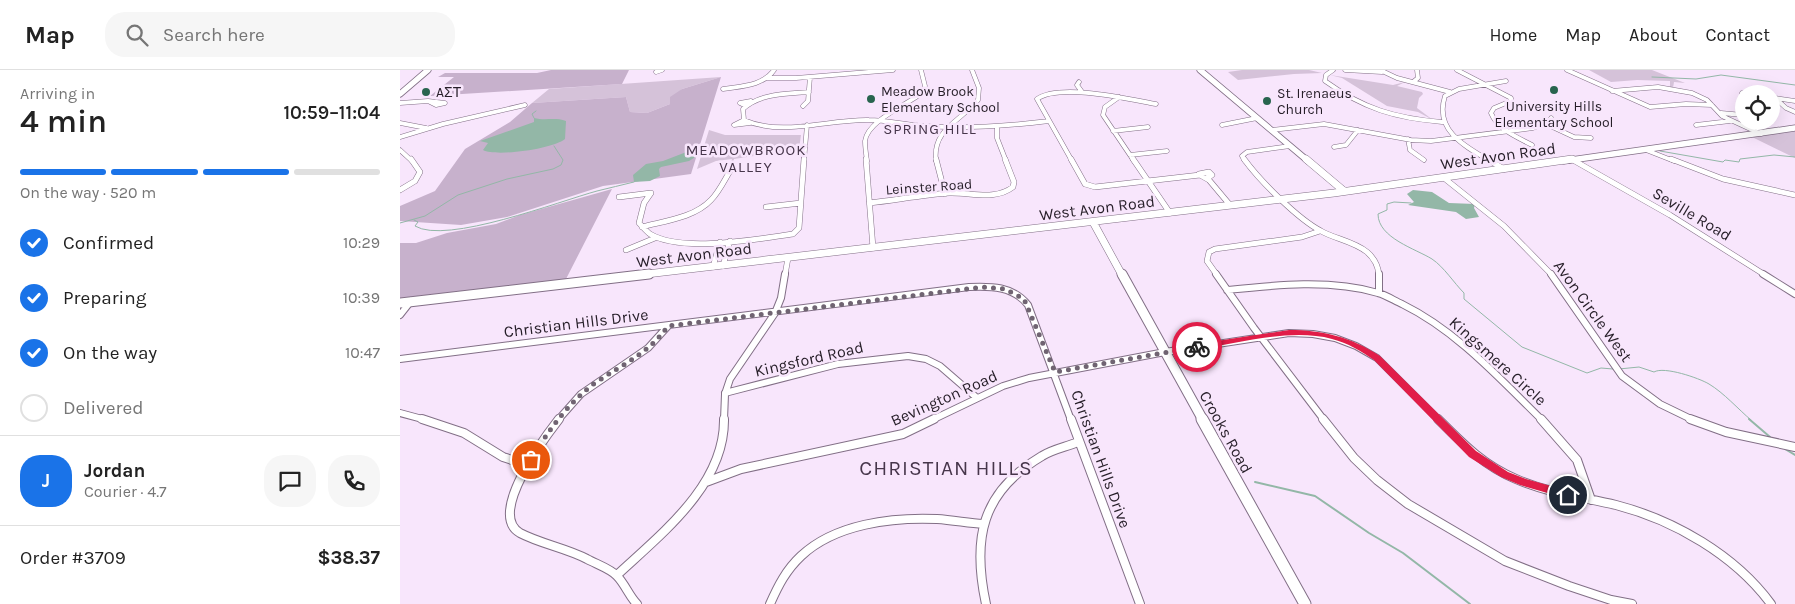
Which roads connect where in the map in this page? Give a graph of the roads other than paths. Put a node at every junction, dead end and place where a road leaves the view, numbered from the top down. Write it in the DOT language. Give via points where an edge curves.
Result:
graph roads {
  1 [pos="428,70"];
  2 [pos="662,70"];
  3 [pos="774,70"];
  4 [pos="893,70"];
  5 [pos="921,70"];
  6 [pos="972,70"];
  7 [pos="1200,70"];
  8 [pos="1333,70"];
  9 [pos="1345,70"];
  10 [pos="1417,70"];
  11 [pos="1457,70"];
  12 [pos="1567,70"];
  13 [pos="1381,71"];
  14 [pos="656,72"];
  15 [pos="810,77"];
  16 [pos="768,78"];
  17 [pos="1506,81"];
  18 [pos="1079,82"];
  19 [pos="1413,82"];
  20 [pos="1484,84"];
  21 [pos="723,89"];
  22 [pos="1612,91"];
  23 [pos="809,92"];
  24 [pos="1082,92"];
  25 [pos="1450,92"];
  26 [pos="400,94"];
  27 [pos="1119,97"];
  28 [pos="1780,99"];
  29 [pos="1795,101"];
  30 [pos="430,102"];
  31 [pos="400,103"];
  32 [pos="1780,103"];
  33 [pos="1156,104"];
  34 [pos="524,105"];
  35 [pos="1712,105"];
  36 [pos="803,106"];
  37 [pos="1795,112"];
  38 [pos="1719,113"];
  39 [pos="1735,114"];
  40 [pos="1257,118"];
  41 [pos="1551,118"];
  42 [pos="744,120"];
  43 [pos="881,121"];
  44 [pos="1049,121"];
  45 [pos="1731,121"];
  46 [pos="1442,122"];
  47 [pos="750,123"];
  48 [pos="1546,124"];
  49 [pos="1696,124"];
  50 [pos="400,125"];
  51 [pos="807,125"];
  52 [pos="1222,125"];
  53 [pos="997,126"];
  54 [pos="946,127"];
  55 [pos="1148,127"];
  56 [pos="427,128"];
  57 [pos="1795,128"];
  58 [pos="1272,130"];
  59 [pos="1358,130"];
  60 [pos="1113,131"];
  61 [pos="1509,131"];
  62 [pos="1761,134"];
  63 [pos="400,137"];
  64 [pos="1458,138"];
  65 [pos="1591,138"];
  66 [pos="1408,139"];
  67 [pos="1532,145"];
  68 [pos="1290,146"];
  69 [pos="1334,148"];
  70 [pos="400,150"];
  71 [pos="1646,150"];
  72 [pos="1167,151"];
  73 [pos="1130,155"];
  74 [pos="1424,160"];
  75 [pos="1573,160"];
  76 [pos="1507,169"];
  77 [pos="730,171"];
  78 [pos="1444,178"];
  79 [pos="1148,180"];
  80 [pos="400,190"];
  81 [pos="1344,191"];
  82 [pos="945,194"];
  83 [pos="1795,195"];
  84 [pos="619,197"];
  85 [pos="1283,199"];
  86 [pos="801,203"];
  87 [pos="869,203"];
  88 [pos="1230,205"];
  89 [pos="766,207"];
  90 [pos="1170,212"];
  91 [pos="1093,222"];
  92 [pos="642,227"];
  93 [pos="1320,231"];
  94 [pos="655,238"];
  95 [pos="730,241"];
  96 [pos="720,242"];
  97 [pos="873,248"];
  98 [pos="626,250"];
  99 [pos="788,258"];
  100 [pos="723,266"];
  101 [pos="713,267"];
  102 [pos="1228,290"];
  103 [pos="1379,292"];
  104 [pos="1795,294"];
  105 [pos="411,301"];
  106 [pos="400,302"];
  107 [pos="775,311"];
  108 [pos="400,315"];
  109 [pos="668,326"];
  110 [pos="1261,337"];
  111 [pos="1165,352"];
  112 [pos="400,359"];
  113 [pos="1055,372"];
  114 [pos="725,393"];
  115 [pos="977,398"];
  116 [pos="400,413"];
  117 [pos="1078,442"];
  118 [pos="1795,447"];
  119 [pos="527,465"];
  120 [pos="706,482"];
  121 [pos="1591,500"];
  122 [pos="983,524"];
  123 [pos="617,575"];
  124 [pos="637,604"];
  125 [pos="770,604"];
  126 [pos="986,604"];
  127 [pos="1140,604"];
  128 [pos="1305,604"];
  129 [pos="1632,604"];
  130 [pos="1771,604"];
  1 -- 26 [label="street"];
  2 -- 14 [label="street"];
  3 -- 16 [label="street"];
  4 -- 15 [label="street"];
  5 -- 43 [label="street" via="925,86 922,93"];
  6 -- 54 [label="street" via="980,92 978,100"];
  7 -- 40 [label="street"];
  8 -- 46 [label="street" via="1326,75 1325,81 1373,111 1399,118"];
  9 -- 13 [label="street"];
  10 -- 19 [label="street" via="1418,78"];
  11 -- 20 [label="street"];
  12 -- 22 [label="street"];
  13 -- 19 [label="street"];
  15 -- 16 [label="street"];
  15 -- 23 [label="street"];
  16 -- 21 [label="street"];
  17 -- 20 [label="street"];
  18 -- 24 [label="street" via="1077,85"];
  19 -- 25 [label="street"];
  20 -- 25 [label="street"];
  20 -- 61 [label="street" via="1511,98 1511,102 1494,108 1491,113 1496,123"];
  22 -- 35 [label="street" via="1650,107"];
  22 -- 35 [label="street" via="1649,87 1671,89 1697,95"];
  23 -- 36 [label="street" via="808,102"];
  23 -- 42 [label="street" via="771,96 753,102 743,109"];
  24 -- 27 [label="street"];
  24 -- 44 [label="street" via="1038,97"];
  25 -- 46 [label="street" via="1440,106"];
  27 -- 33 [label="street"];
  27 -- 60 [label="street" via="1103,110"];
  28 -- 29 [label="street"];
  30 -- 31 [label="street"];
  32 -- 37 [label="street"];
  34 -- 56 [label="street"];
  35 -- 38 [label="street"];
  38 -- 39 [label="street"];
  38 -- 45 [label="street"];
  40 -- 52 [label="street"];
  40 -- 58 [label="street"];
  41 -- 48 [label="street"];
  42 -- 47 [label="street"];
  42 -- 47 [label="street" via="734,125"];
  43 -- 51 [label="street"];
  43 -- 54 [label="street"];
  43 -- 87 [label="street" via="870,130 864,144"];
  44 -- 53 [label="street"];
  44 -- 79 [label="street" via="1085,184 1083,188"];
  45 -- 49 [label="street"];
  45 -- 62 [label="street"];
  46 -- 64 [label="street"];
  47 -- 51 [label="street"];
  48 -- 61 [label="street"];
  48 -- 65 [label="street" via="1574,137"];
  50 -- 56 [label="street"];
  51 -- 86 [label="street"];
  53 -- 54 [label="street"];
  53 -- 82 [label="street, Leinster Road" via="997,138 1014,182 1013,187 992,195"];
  54 -- 82 [label="street" via="937,137 934,150"];
  55 -- 60 [label="street"];
  56 -- 63 [label="street"];
  57 -- 62 [label="street, West Avon Road"];
  58 -- 59 [label="street" via="1320,124"];
  58 -- 68 [label="street"];
  59 -- 66 [label="street"];
  59 -- 69 [label="street" via="1346,145"];
  60 -- 73 [label="street"];
  61 -- 64 [label="street"];
  61 -- 67 [label="street"];
  62 -- 71 [label="street, West Avon Road"];
  64 -- 66 [label="street"];
  64 -- 76 [label="street"];
  66 -- 74 [label="street" via="1410,150"];
  68 -- 81 [label="street"];
  68 -- 85 [label="street" via="1248,152 1242,156"];
  70 -- 80 [label="street" via="409,156 420,172 415,180"];
  71 -- 75 [label="street, West Avon Road"];
  71 -- 83 [label="street" via="1723,180"];
  72 -- 73 [label="street"];
  73 -- 79 [label="street"];
  75 -- 76 [label="street, West Avon Road"];
  75 -- 104 [label="street, Seville Road" via="1670,215"];
  76 -- 78 [label="street, West Avon Road"];
  77 -- 92 [label="street" via="704,206"];
  78 -- 81 [label="street, West Avon Road"];
  78 -- 118 [label="street, Avon Circle West" via="1494,215 1530,250 1565,292 1615,367 1636,387 1667,407 1716,429 1743,438"];
  79 -- 88 [label="street" via="1202,172 1212,175 1207,178"];
  79 -- 90 [label="street"];
  81 -- 85 [label="street, West Avon Road"];
  82 -- 87 [label="street, Leinster Road"];
  84 -- 92 [label="street" via="651,193 639,218"];
  85 -- 88 [label="street, West Avon Road"];
  85 -- 93 [label="street"];
  86 -- 89 [label="street"];
  86 -- 95 [label="street" via="800,228 796,232"];
  87 -- 97 [label="street"];
  88 -- 90 [label="street, West Avon Road"];
  90 -- 91 [label="street, West Avon Road"];
  91 -- 97 [label="street, West Avon Road"];
  91 -- 111 [label="street, Crooks Road"];
  92 -- 94 [label="street"];
  93 -- 102 [label="street" via="1302,237 1208,252 1207,261"];
  93 -- 103 [label="street" via="1368,253 1378,267"];
  94 -- 96 [label="street" via="683,243"];
  94 -- 98 [label="street"];
  95 -- 96 [label="street"];
  95 -- 100 [label="street"];
  96 -- 101 [label="street"];
  97 -- 99 [label="street, West Avon Road"];
  99 -- 100 [label="street, West Avon Road"];
  99 -- 107 [label="street"];
  100 -- 101 [label="street, West Avon Road"];
  101 -- 105 [label="street, West Avon Road"];
  102 -- 103 [label="street, Kingsmere Circle" via="1314,284"];
  102 -- 110 [label="street"];
  103 -- 121 [label="street, Kingsmere Circle" via="1451,334 1536,413 1577,460"];
  105 -- 106 [label="street, West Avon Road"];
  105 -- 108 [label="street"];
  107 -- 109 [label="street, Christian Hills Drive"];
  107 -- 113 [label="street, Christian Hills Drive" via="969,287 1005,289 1019,294 1028,305"];
  107 -- 114 [label="street" via="734,370"];
  109 -- 112 [label="street, Christian Hills Drive"];
  109 -- 119 [label="street" via="651,347 581,394"];
  110 -- 111 [label="street, Bevington Road"];
  110 -- 121 [label="street, Bevington Road" via="1309,332 1359,346 1377,358 1473,454 1489,465 1523,482"];
  110 -- 129 [label="street" via="1354,458 1408,504 1505,561 1569,586"];
  111 -- 113 [label="street, Bevington Road"];
  111 -- 128 [label="street, Crooks Road"];
  113 -- 115 [label="street, Bevington Road" via="1013,382"];
  113 -- 117 [label="street, Christian Hills Drive"];
  114 -- 115 [label="street, Kingsford Road" via="827,365 902,356 925,359 939,366"];
  114 -- 120 [label="street" via="723,438"];
  115 -- 120 [label="street, Bevington Road" via="903,434 742,469"];
  116 -- 119 [label="street" via="448,427 516,463"];
  117 -- 122 [label="street" via="1044,455 1024,468 995,500"];
  117 -- 127 [label="street, Christian Hills Drive"];
  119 -- 123 [label="street" via="510,515 518,532 575,553"];
  120 -- 123 [label="street"];
  121 -- 130 [label="street, Bevington Road" via="1645,514 1688,534 1742,573"];
  122 -- 125 [label="street" via="919,519 866,525 834,534 800,557 788,570"];
  122 -- 126 [label="street" via="977,566"];
  123 -- 124 [label="street"];
}
